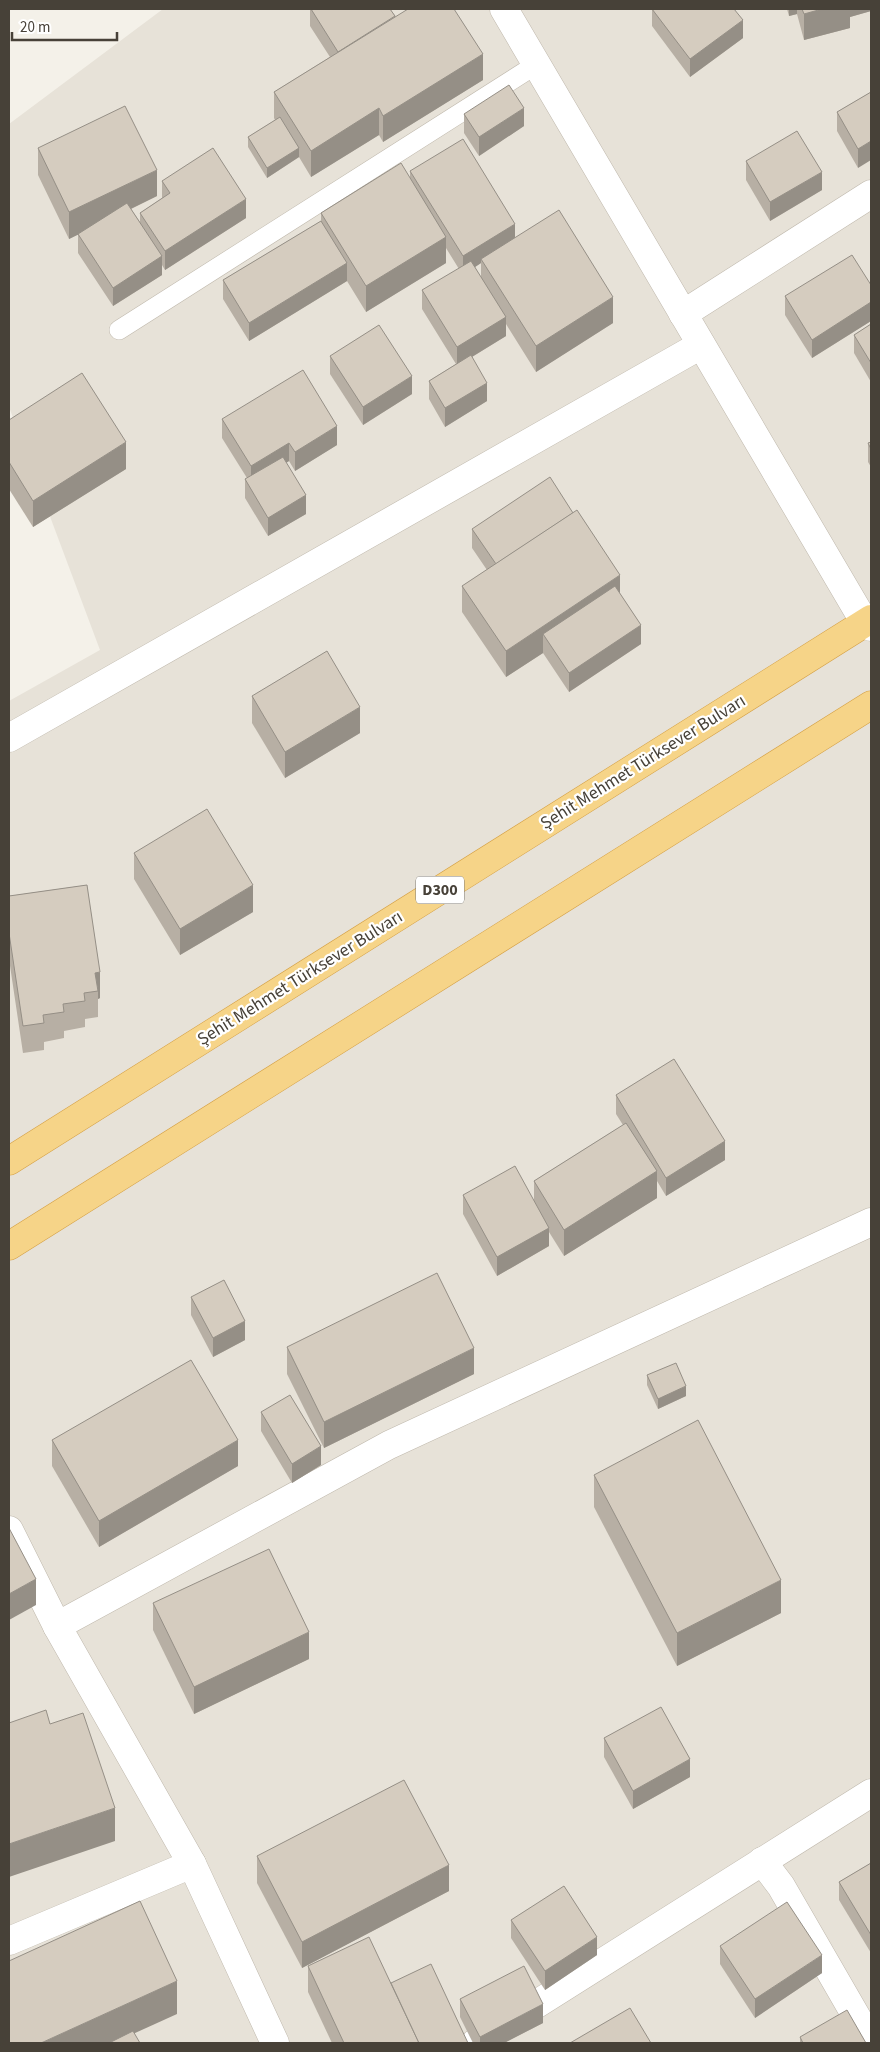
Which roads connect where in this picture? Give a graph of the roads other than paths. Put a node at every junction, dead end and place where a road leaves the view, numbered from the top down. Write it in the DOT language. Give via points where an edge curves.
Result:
graph roads {
  1 [pos="504,9"];
  2 [pos="537,64"];
  3 [pos="871,194"];
  4 [pos="683,314"];
  5 [pos="119,330"];
  6 [pos="701,345"];
  7 [pos="869,623"];
  8 [pos="871,705"];
  9 [pos="9,738"];
  10 [pos="9,1161"];
  11 [pos="871,1222"];
  12 [pos="9,1246"];
  13 [pos="9,1530"];
  14 [pos="57,1626"];
  15 [pos="871,1793"];
  16 [pos="762,1861"];
  17 [pos="192,1864"];
  18 [pos="9,1941"];
  19 [pos="871,2042"];
  20 [pos="275,2043"];
  21 [pos="475,2043"];
  1 -- 2 [label="street"];
  2 -- 4 [label="street"];
  2 -- 5 [label="lane"];
  3 -- 4 [label="street"];
  4 -- 6 [label="street"];
  6 -- 7 [label="street"];
  6 -- 9 [label="street"];
  7 -- 10 [label="highway, Şehit Mehmet Türksever Bulvarı / D300"];
  8 -- 12 [label="highway"];
  11 -- 14 [label="street" via="389,1445"];
  13 -- 14 [label="street"];
  14 -- 17 [label="street"];
  15 -- 16 [label="street"];
  16 -- 19 [label="street" via="781,1886"];
  16 -- 21 [label="street"];
  17 -- 18 [label="street"];
  17 -- 20 [label="street"];
}
